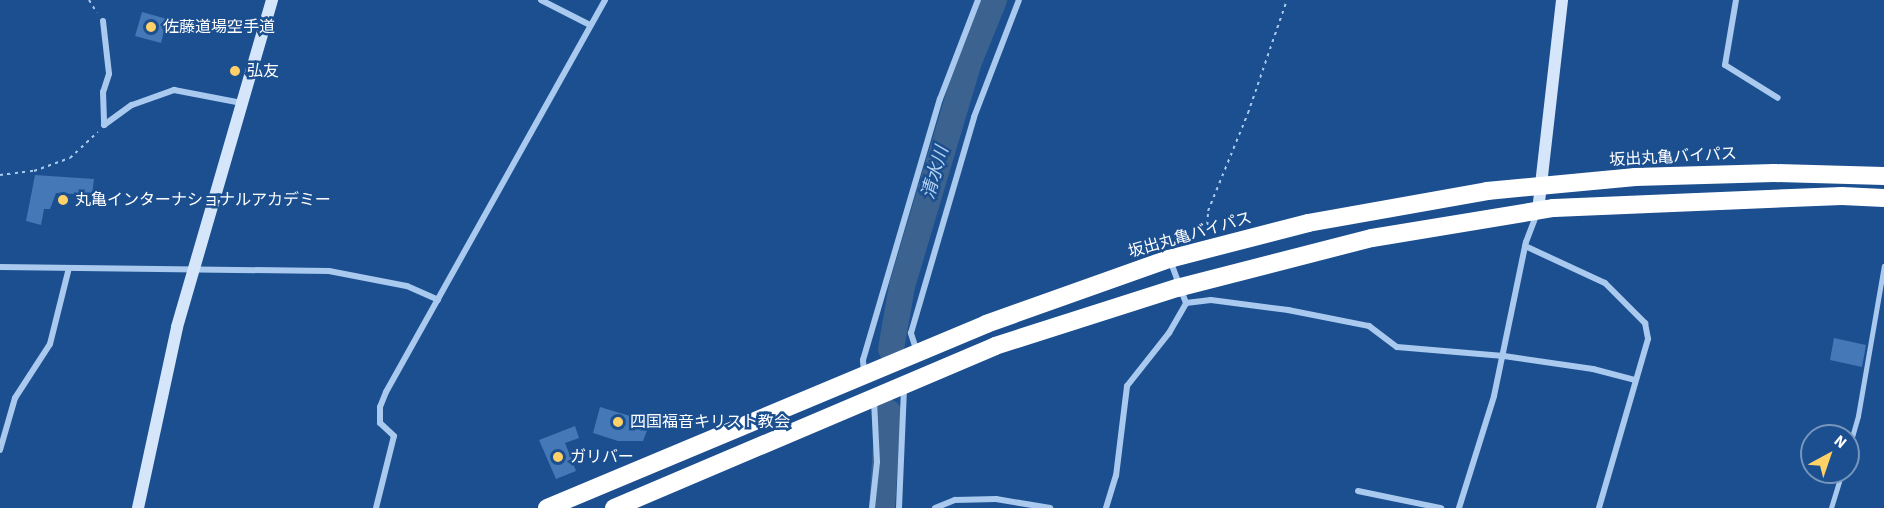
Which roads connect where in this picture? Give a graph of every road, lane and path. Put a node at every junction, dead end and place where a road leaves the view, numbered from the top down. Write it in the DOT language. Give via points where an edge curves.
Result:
graph roads {
  1 [pos="89,0"];
  2 [pos="272,0"];
  3 [pos="541,0"];
  4 [pos="605,0"];
  5 [pos="978,0"];
  6 [pos="1019,0"];
  7 [pos="1287,0"];
  8 [pos="1563,0"];
  9 [pos="1736,0"];
  10 [pos="103,21"];
  11 [pos="590,25"];
  12 [pos="1778,98"];
  13 [pos="243,103"];
  14 [pos="104,125"];
  15 [pos="0,175"];
  16 [pos="1884,176"];
  17 [pos="1542,185"];
  18 [pos="1884,198"];
  19 [pos="1538,211"];
  20 [pos="1207,239"];
  21 [pos="1525,246"];
  22 [pos="1169,259"];
  23 [pos="1884,266"];
  24 [pos="0,267"];
  25 [pos="69,268"];
  26 [pos="193,270"];
  27 [pos="1183,295"];
  28 [pos="438,300"];
  29 [pos="917,353"];
  30 [pos="1504,356"];
  31 [pos="865,376"];
  32 [pos="1635,380"];
  33 [pos="904,385"];
  34 [pos="874,398"];
  35 [pos="1856,424"];
  36 [pos="0,450"];
  37 [pos="1838,484"];
  38 [pos="1358,491"];
  39 [pos="138,508"];
  40 [pos="376,508"];
  41 [pos="547,508"];
  42 [pos="614,508"];
  43 [pos="872,508"];
  44 [pos="899,508"];
  45 [pos="935,508"];
  46 [pos="1050,508"];
  47 [pos="1106,508"];
  48 [pos="1442,508"];
  49 [pos="1459,508"];
  50 [pos="1599,508"];
  51 [pos="1831,508"];
  1 -- 10 [label="path"];
  2 -- 13 [label="street"];
  3 -- 11 [label="street"];
  4 -- 11 [label="street"];
  5 -- 31 [label="street" via="940,99 862,360"];
  6 -- 29 [label="street" via="974,117 917,310 911,333"];
  7 -- 20 [label="path" via="1248,113 1208,211"];
  8 -- 17 [label="street"];
  9 -- 12 [label="street" via="1725,65"];
  10 -- 14 [label="street" via="109,74 103,92"];
  11 -- 28 [label="street"];
  13 -- 14 [label="street" via="174,90 152,95"];
  13 -- 26 [label="street"];
  14 -- 15 [label="path" via="70,159 34,171"];
  16 -- 17 [label="highway, 坂出丸亀バイパス" via="1718,173"];
  17 -- 19 [label="street"];
  17 -- 22 [label="highway, 坂出丸亀バイパス" via="1372,210"];
  18 -- 19 [label="highway" via="1775,198"];
  19 -- 21 [label="street"];
  19 -- 27 [label="highway" via="1372,238"];
  21 -- 30 [label="street"];
  21 -- 32 [label="street" via="1605,283 1644,323 1648,339"];
  22 -- 27 [label="street"];
  22 -- 29 [label="highway, 坂出丸亀バイパス"];
  23 -- 35 [label="lane"];
  24 -- 25 [label="street"];
  25 -- 26 [label="street"];
  25 -- 36 [label="street" via="50,344 15,399"];
  26 -- 28 [label="street" via="329,271 407,286"];
  26 -- 39 [label="street"];
  27 -- 30 [label="street" via="1369,326 1397,347"];
  27 -- 33 [label="highway" via="995,346"];
  27 -- 47 [label="street" via="1169,333 1127,386 1116,476"];
  28 -- 40 [label="street" via="380,407 380,423 394,436"];
  29 -- 31 [label="highway, 坂出丸亀バイパス"];
  30 -- 32 [label="street" via="1593,369"];
  30 -- 49 [label="street"];
  31 -- 41 [label="highway, 坂出丸亀バイパス"];
  32 -- 50 [label="street"];
  33 -- 34 [label="highway"];
  33 -- 44 [label="street"];
  34 -- 42 [label="highway"];
  34 -- 43 [label="street" via="877,462"];
  37 -- 51 [label="lane"];
  38 -- 48 [label="street"];
  45 -- 46 [label="street" via="955,500 996,499"];
}
